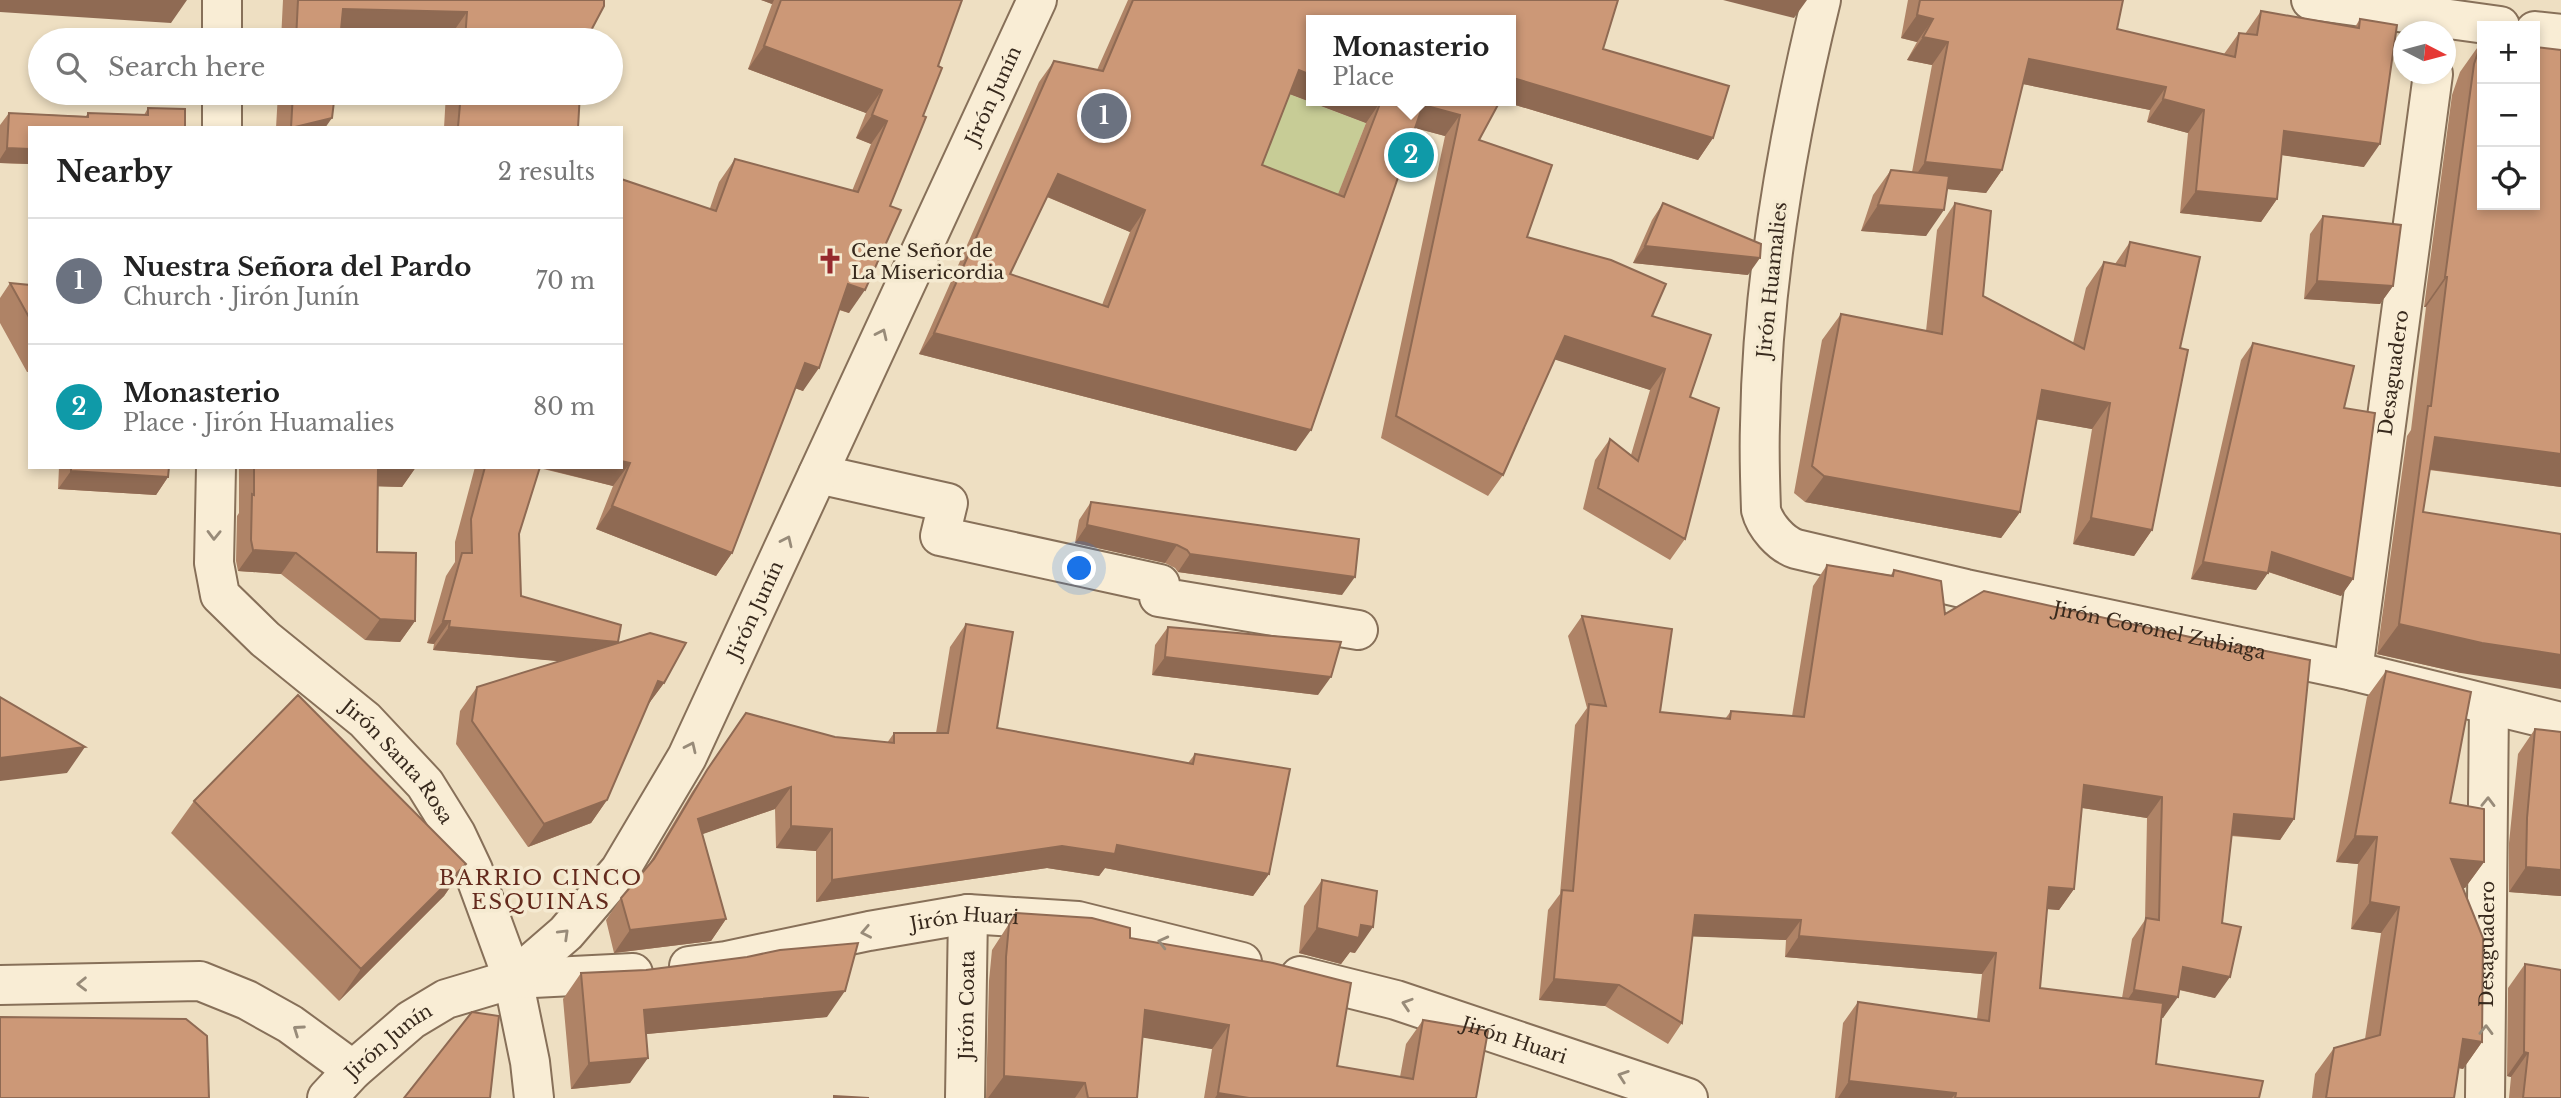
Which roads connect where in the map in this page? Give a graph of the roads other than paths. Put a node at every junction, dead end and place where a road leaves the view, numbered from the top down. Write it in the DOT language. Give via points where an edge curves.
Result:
graph roads {
  1 [pos="222,0"];
  2 [pos="1037,0"];
  3 [pos="1821,0"];
  4 [pos="2311,0"];
  5 [pos="2419,21"];
  6 [pos="2456,25"];
  7 [pos="2477,26"];
  8 [pos="222,28"];
  9 [pos="2540,32"];
  10 [pos="2561,34"];
  11 [pos="2432,84"];
  12 [pos="222,105"];
  13 [pos="222,126"];
  14 [pos="216,469"];
  15 [pos="818,474"];
  16 [pos="1796,549"];
  17 [pos="1358,630"];
  18 [pos="2353,671"];
  19 [pos="2489,705"];
  20 [pos="2561,722"];
  21 [pos="968,914"];
  22 [pos="513,979"];
  23 [pos="0,985"];
  24 [pos="353,1070"];
  25 [pos="327,1098"];
  26 [pos="534,1098"];
  27 [pos="965,1098"];
  28 [pos="1688,1098"];
  29 [pos="2485,1098"];
  1 -- 8 [label="street"];
  15 -- 2 [label="street, Jirón Junín, one-way"];
  3 -- 16 [label="street, Jirón Huamalies" via="1777,219 1760,424 1762,515 1784,543"];
  4 -- 5 [label="street"];
  6 -- 7 [label="street"];
  9 -- 10 [label="street"];
  11 -- 18 [label="street, Desaguadero"];
  12 -- 13 [label="street"];
  14 -- 22 [label="street, Jirón Santa Rosa, one-way" via="214,563 220,595 265,639 365,720 425,784 473,870"];
  15 -- 17 [label="street" via="947,503 940,536 1160,584 1159,597"];
  22 -- 15 [label="street, Jirón Junín, one-way" via="566,933 620,870 687,757"];
  16 -- 18 [label="street, Jirón Coronel Zubiaga"];
  18 -- 19 [label="street, Jirón Coronel Zubiaga"];
  19 -- 20 [label="street, Jirón Coronel Zubiaga"];
  29 -- 19 [label="street, Desaguadero, one-way"];
  21 -- 22 [label="street, Jirón Huari, one-way" via="726,961 625,974"];
  21 -- 27 [label="street, Jirón Coata"];
  28 -- 21 [label="street, Jirón Huari, one-way" via="1396,1000 1078,922"];
  22 -- 24 [label="street, Jirón Junín" via="446,999 411,1020"];
  22 -- 26 [label="street, Jirón Santa Rosa"];
  24 -- 23 [label="street, one-way" via="290,1024 200,981"];
  24 -- 25 [label="street, Jirón Junín"];
}
